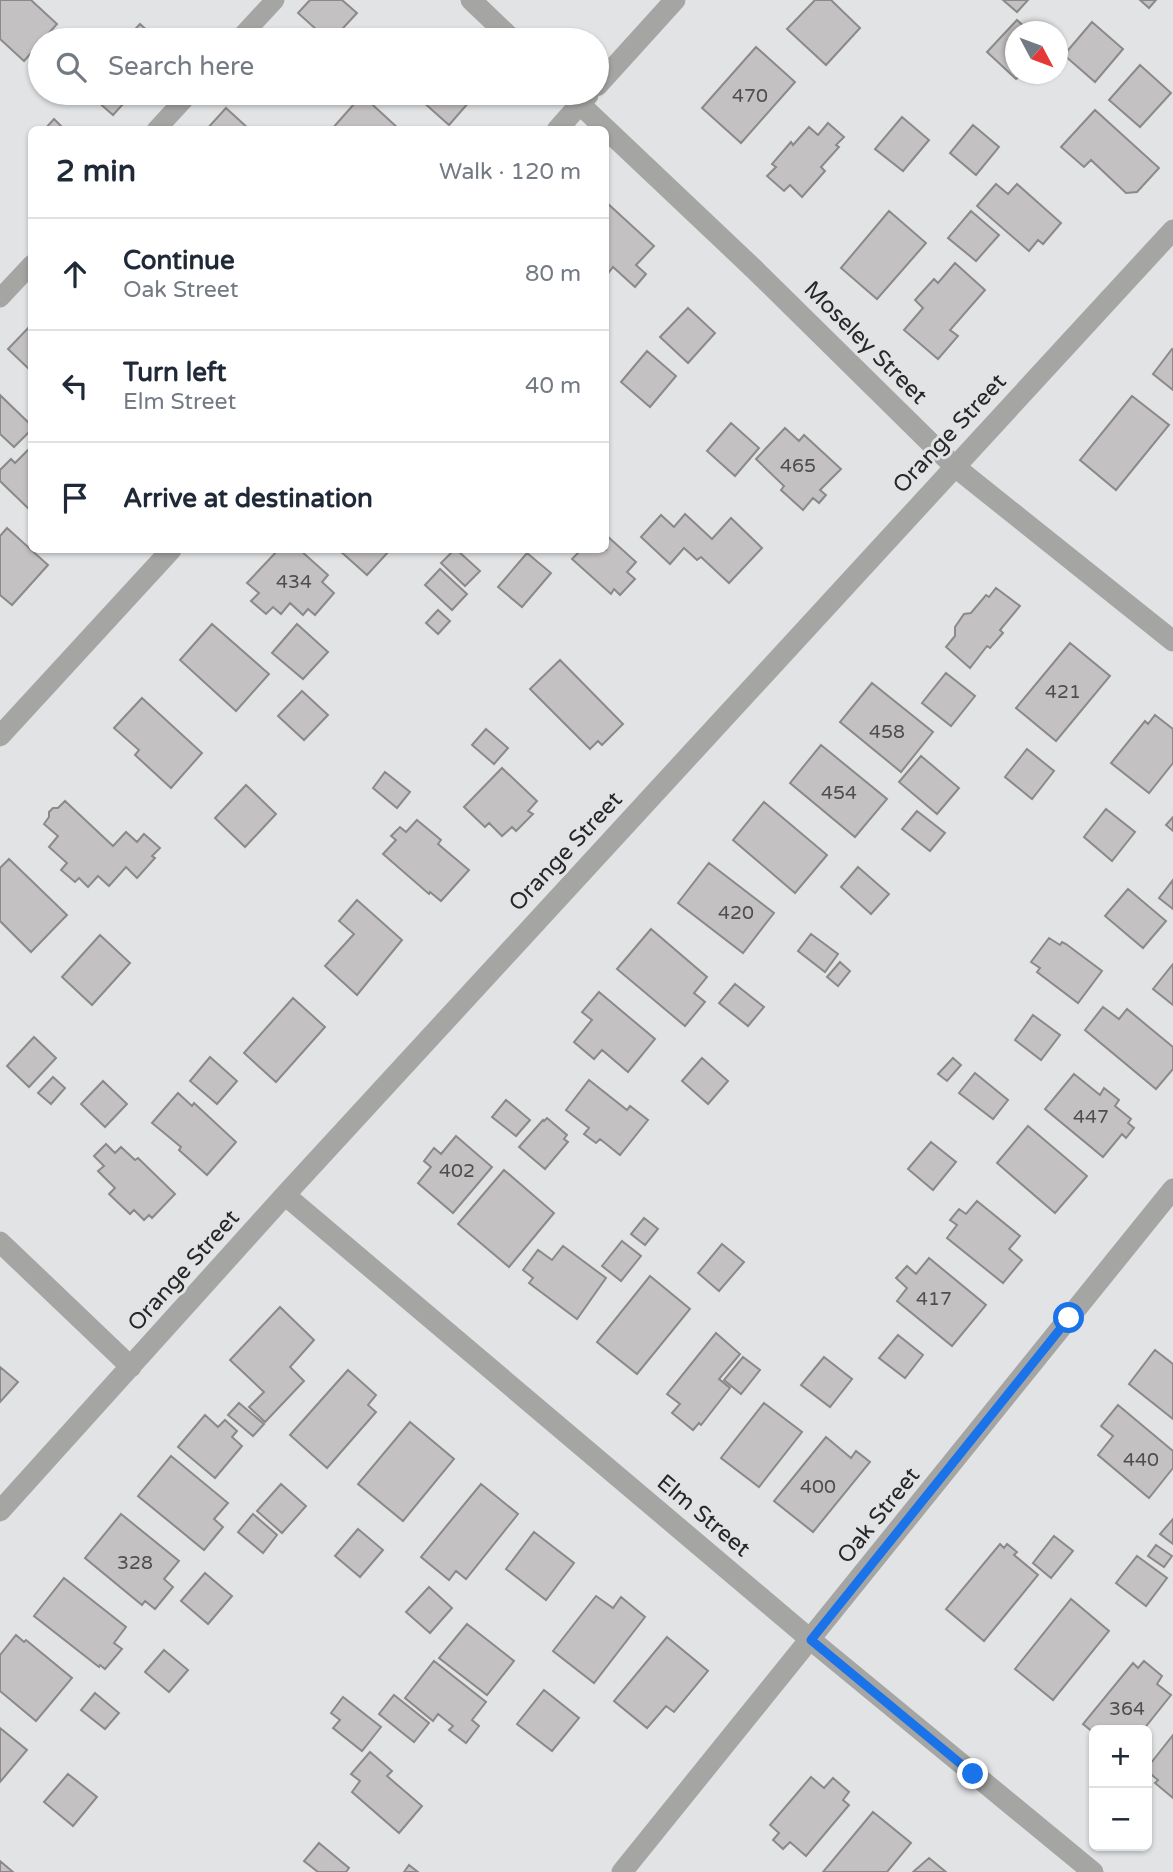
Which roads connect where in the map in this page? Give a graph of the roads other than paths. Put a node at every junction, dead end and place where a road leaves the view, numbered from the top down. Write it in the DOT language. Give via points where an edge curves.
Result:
graph roads {
  1 [pos="275,0"];
  2 [pos="471,0"];
  3 [pos="676,0"];
  4 [pos="249,28"];
  5 [pos="500,28"];
  6 [pos="609,73"];
  7 [pos="179,105"];
  8 [pos="573,105"];
  9 [pos="588,105"];
  10 [pos="160,126"];
  11 [pos="560,126"];
  12 [pos="1173,230"];
  13 [pos="28,268"];
  14 [pos="0,298"];
  15 [pos="954,466"];
  16 [pos="168,553"];
  17 [pos="1173,641"];
  18 [pos="0,736"];
  19 [pos="1173,1189"];
  20 [pos="285,1195"];
  21 [pos="0,1242"];
  22 [pos="131,1367"];
  23 [pos="0,1511"];
  24 [pos="811,1640"];
  25 [pos="622,1872"];
  26 [pos="1093,1872"];
  1 -- 4 [label="lane"];
  2 -- 5 [label="street"];
  3 -- 6 [label="street"];
  7 -- 10 [label="lane"];
  8 -- 11 [label="street"];
  9 -- 15 [label="street, Moseley Street"];
  12 -- 15 [label="street, Orange Street"];
  13 -- 14 [label="lane"];
  15 -- 17 [label="street, Moseley Street"];
  15 -- 20 [label="street, Orange Street"];
  16 -- 18 [label="street"];
  19 -- 24 [label="street, Oak Street"];
  20 -- 22 [label="street, Orange Street"];
  20 -- 24 [label="street, Elm Street"];
  21 -- 22 [label="street"];
  22 -- 23 [label="street, Orange Street"];
  24 -- 25 [label="street, Oak Street"];
  24 -- 26 [label="street, Elm Street"];
}
